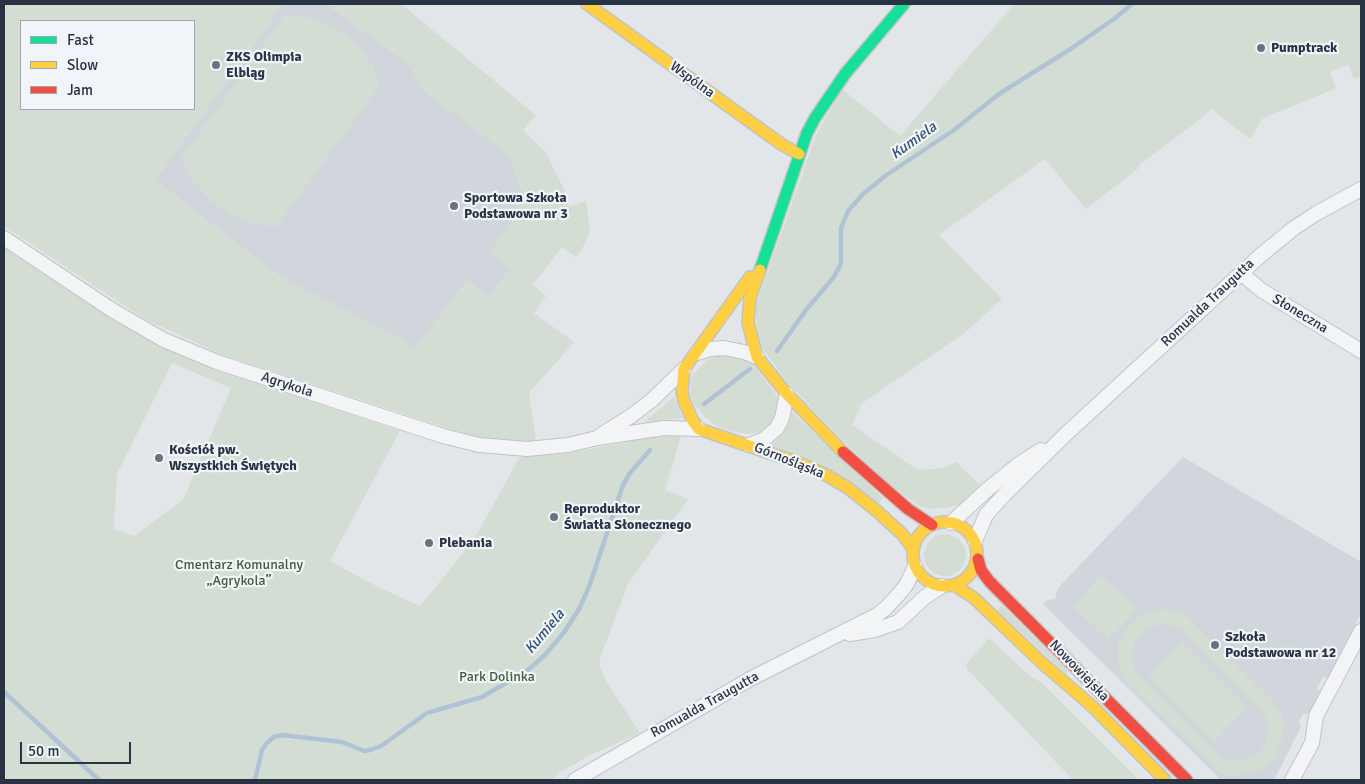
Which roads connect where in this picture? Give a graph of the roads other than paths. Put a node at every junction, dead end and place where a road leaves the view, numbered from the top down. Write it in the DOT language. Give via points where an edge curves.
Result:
graph roads {
  1 [pos="587,4"];
  2 [pos="904,4"];
  3 [pos="799,154"];
  4 [pos="1361,189"];
  5 [pos="4,238"];
  6 [pos="765,250"];
  7 [pos="1241,273"];
  8 [pos="1361,351"];
  9 [pos="697,353"];
  10 [pos="757,357"];
  11 [pos="684,370"];
  12 [pos="787,394"];
  13 [pos="699,429"];
  14 [pos="1067,433"];
  15 [pos="597,438"];
  16 [pos="749,445"];
  17 [pos="951,522"];
  18 [pos="932,525"];
  19 [pos="975,541"];
  20 [pos="913,549"];
  21 [pos="978,559"];
  22 [pos="915,566"];
  23 [pos="948,586"];
  24 [pos="1361,631"];
  25 [pos="839,635"];
  26 [pos="575,780"];
  27 [pos="1165,780"];
  28 [pos="1187,780"];
  29 [pos="1292,780"];
  1 -- 3 [label="street, Wspólna"];
  2 -- 3 [label="street" via="844,74 815,118"];
  3 -- 6 [label="street"];
  4 -- 7 [label="street, Romualda Traugutta" via="1294,228"];
  5 -- 15 [label="street, Agrykola" via="140,327 217,362 479,445 527,449"];
  6 -- 9 [label="street"];
  6 -- 10 [label="street" via="747,313"];
  7 -- 8 [label="street, Słoneczna" via="1261,290"];
  7 -- 14 [label="street, Romualda Traugutta"];
  9 -- 10 [label="street" via="724,348"];
  9 -- 11 [label="street"];
  10 -- 12 [label="street"];
  11 -- 13 [label="street" via="684,401"];
  11 -- 15 [label="street, Agrykola" via="652,400"];
  12 -- 16 [label="street" via="777,428 763,440"];
  12 -- 18 [label="street" via="849,458 914,514"];
  13 -- 15 [label="street, Agrykola" via="664,428"];
  13 -- 16 [label="street, Górnośląska"];
  14 -- 17 [label="street, Romualda Traugutta" via="1011,470"];
  14 -- 19 [label="street, Romualda Traugutta" via="986,515"];
  16 -- 20 [label="street, Górnośląska" via="802,464 848,488 897,528"];
  17 -- 18 [label="street"];
  17 -- 19 [label="street" via="965,529"];
  18 -- 20 [label="street" via="920,534"];
  19 -- 21 [label="street"];
  20 -- 22 [label="street"];
  21 -- 23 [label="street" via="966,578"];
  21 -- 28 [label="street, Nowowiejska" via="989,581"];
  22 -- 23 [label="street" via="928,581"];
  22 -- 25 [label="street, Romualda Traugutta" via="906,584 886,608"];
  23 -- 25 [label="street, Romualda Traugutta" via="925,598 898,622 875,630"];
  23 -- 27 [label="street, Nowowiejska" via="974,598 1040,662 1093,706"];
  24 -- 29 [label="street" via="1316,716 1312,743"];
  25 -- 26 [label="street, Romualda Traugutta" via="752,678"];
}
